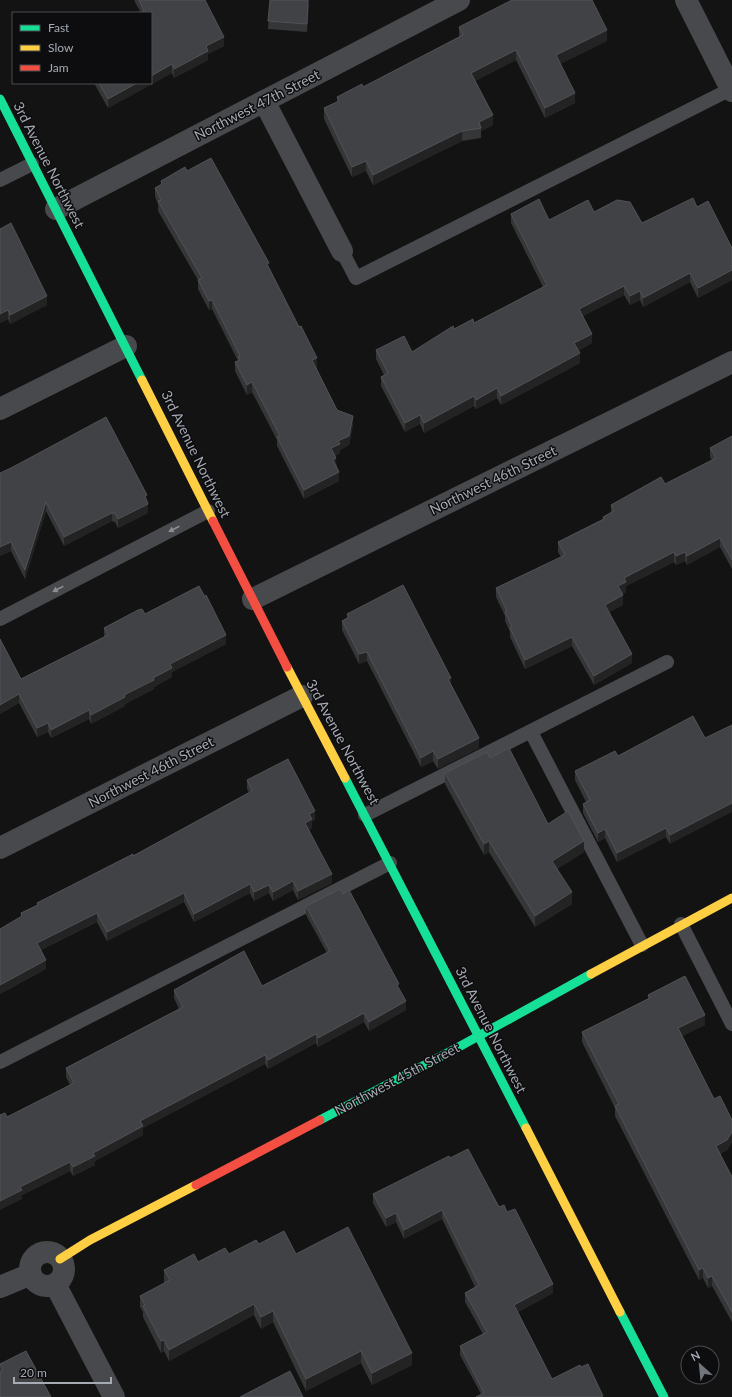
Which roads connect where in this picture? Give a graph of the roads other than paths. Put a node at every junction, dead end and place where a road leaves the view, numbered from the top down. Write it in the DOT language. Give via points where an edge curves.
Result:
graph roads {
  1 [pos="458,0"];
  2 [pos="686,0"];
  3 [pos="732,90"];
  4 [pos="0,99"];
  5 [pos="264,102"];
  6 [pos="32,164"];
  7 [pos="0,180"];
  8 [pos="56,209"];
  9 [pos="342,251"];
  10 [pos="126,346"];
  11 [pos="732,362"];
  12 [pos="0,409"];
  13 [pos="208,511"];
  14 [pos="253,599"];
  15 [pos="0,619"];
  16 [pos="667,662"];
  17 [pos="302,696"];
  18 [pos="531,732"];
  19 [pos="365,816"];
  20 [pos="0,848"];
  21 [pos="390,863"];
  22 [pos="732,898"];
  23 [pos="681,924"];
  24 [pos="642,945"];
  25 [pos="732,1024"];
  26 [pos="478,1036"];
  27 [pos="0,1062"];
  28 [pos="60,1259"];
  29 [pos="31,1274"];
  30 [pos="55,1284"];
  31 [pos="0,1287"];
  32 [pos="114,1397"];
  33 [pos="664,1397"];
  1 -- 5 [label="street, Northwest 47th Street"];
  2 -- 3 [label="street"];
  3 -- 9 [label="lane" via="356,278"];
  4 -- 6 [label="street, 3rd Avenue Northwest"];
  5 -- 8 [label="street, Northwest 47th Street"];
  5 -- 9 [label="street"];
  6 -- 7 [label="lane"];
  6 -- 8 [label="street, 3rd Avenue Northwest"];
  8 -- 10 [label="street, 3rd Avenue Northwest"];
  10 -- 12 [label="street"];
  10 -- 13 [label="street, 3rd Avenue Northwest"];
  11 -- 14 [label="street, Northwest 46th Street"];
  13 -- 14 [label="street, 3rd Avenue Northwest"];
  13 -- 15 [label="lane, one-way"];
  14 -- 17 [label="street, 3rd Avenue Northwest"];
  16 -- 18 [label="lane"];
  17 -- 19 [label="street, 3rd Avenue Northwest"];
  17 -- 20 [label="street, Northwest 46th Street"];
  18 -- 19 [label="lane"];
  18 -- 24 [label="lane"];
  19 -- 21 [label="street, 3rd Avenue Northwest"];
  21 -- 26 [label="street, 3rd Avenue Northwest"];
  21 -- 27 [label="lane"];
  22 -- 23 [label="street, Northwest 45th Street"];
  23 -- 24 [label="street, Northwest 45th Street"];
  23 -- 25 [label="lane"];
  24 -- 26 [label="street, Northwest 45th Street"];
  26 -- 28 [label="street, Northwest 45th Street" via="90,1240"];
  26 -- 33 [label="street, 3rd Avenue Northwest"];
  28 -- 29 [label="street" via="50,1253 39,1254 32,1262"];
  28 -- 30 [label="street" via="64,1273"];
  29 -- 30 [label="street" via="33,1279 42,1285"];
  29 -- 31 [label="street"];
  30 -- 32 [label="street"];
}
